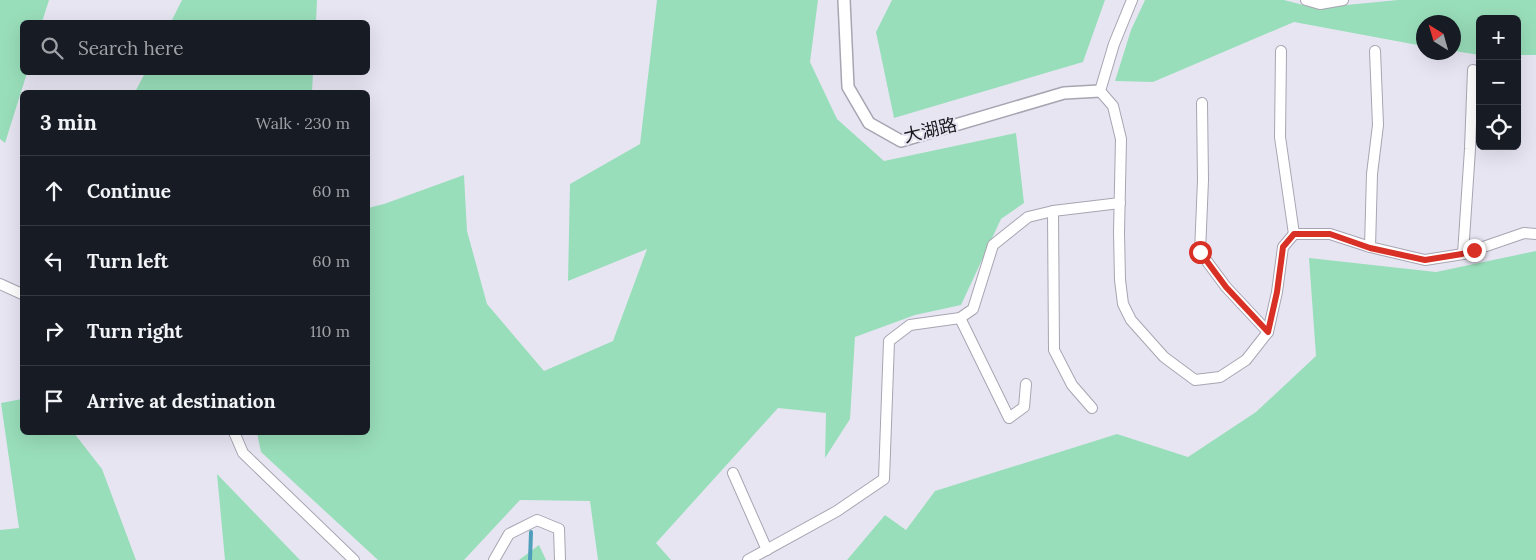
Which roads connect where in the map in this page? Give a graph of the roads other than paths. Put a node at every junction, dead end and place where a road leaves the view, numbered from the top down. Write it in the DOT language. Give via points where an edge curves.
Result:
graph roads {
  1 [pos="844,0"];
  2 [pos="1132,0"];
  3 [pos="1306,0"];
  4 [pos="1343,0"];
  5 [pos="1281,51"];
  6 [pos="1375,51"];
  7 [pos="1473,70"];
  8 [pos="1100,91"];
  9 [pos="1202,102"];
  10 [pos="1120,203"];
  11 [pos="1053,211"];
  12 [pos="1294,234"];
  13 [pos="1536,234"];
  14 [pos="1370,248"];
  15 [pos="1462,254"];
  16 [pos="0,284"];
  17 [pos="20,293"];
  18 [pos="960,318"];
  19 [pos="1268,332"];
  20 [pos="1026,384"];
  21 [pos="1092,408"];
  22 [pos="235,435"];
  23 [pos="733,473"];
  24 [pos="767,550"];
  25 [pos="354,560"];
  26 [pos="494,560"];
  27 [pos="560,560"];
  28 [pos="748,560"];
  1 -- 8 [label="street, 大湖路" via="848,87 869,123 901,141 1064,93"];
  2 -- 8 [label="street"];
  3 -- 4 [label="street" via="1320,4"];
  5 -- 12 [label="street" via="1280,137"];
  6 -- 14 [label="street" via="1378,124 1372,174"];
  7 -- 15 [label="street"];
  8 -- 10 [label="street" via="1113,106 1121,140"];
  9 -- 19 [label="street" via="1200,252 1226,287"];
  10 -- 11 [label="street"];
  10 -- 19 [label="street" via="1123,304 1130,320 1164,357 1195,380 1220,377 1246,360"];
  11 -- 18 [label="street" via="1028,217 993,245 973,309"];
  11 -- 21 [label="street" via="1054,350 1072,385"];
  12 -- 14 [label="street" via="1330,234"];
  12 -- 19 [label="street" via="1283,247"];
  13 -- 15 [label="street" via="1524,233"];
  14 -- 15 [label="street" via="1425,260"];
  16 -- 17 [label="street"];
  18 -- 20 [label="street" via="1009,418 1024,407"];
  18 -- 24 [label="street" via="910,325 889,341 884,479 837,511"];
  22 -- 25 [label="street" via="243,453"];
  23 -- 24 [label="street"];
  24 -- 28 [label="street"];
  26 -- 27 [label="street" via="509,534 537,520 559,529"];
}
